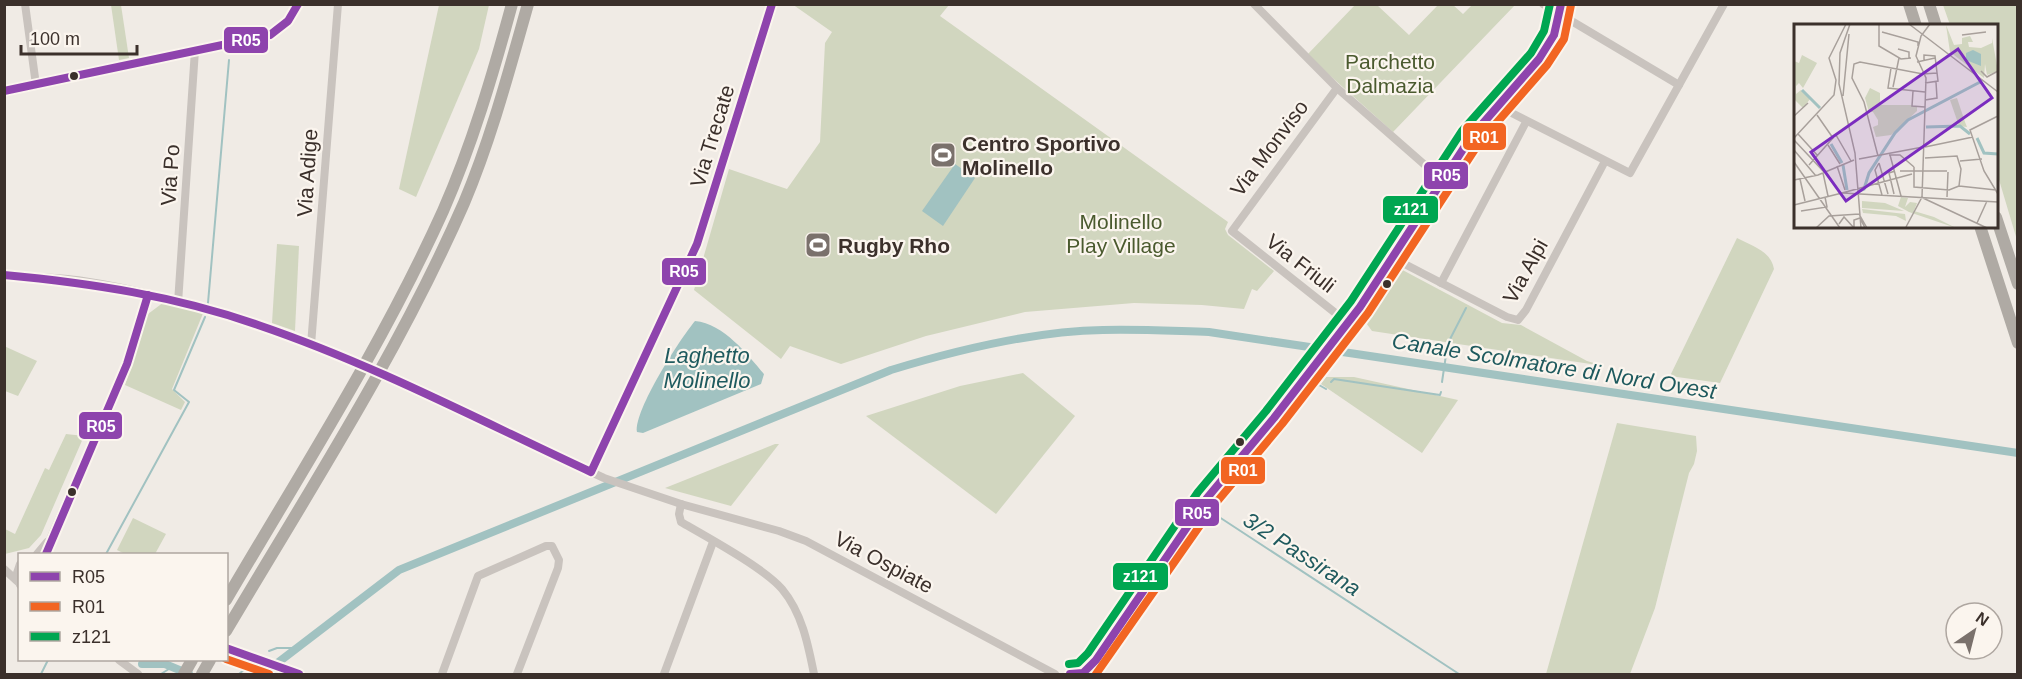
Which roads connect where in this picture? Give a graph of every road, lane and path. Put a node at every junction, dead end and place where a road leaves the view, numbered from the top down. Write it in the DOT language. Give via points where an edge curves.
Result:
graph roads {
  1 [pos="25,4"];
  2 [pos="298,4"];
  3 [pos="338,4"];
  4 [pos="512,4"];
  5 [pos="528,4"];
  6 [pos="772,4"];
  7 [pos="1254,4"];
  8 [pos="1543,4"];
  9 [pos="1561,4"];
  10 [pos="1724,4"];
  11 [pos="1909,4"];
  12 [pos="1929,4"];
  13 [pos="1560,16"];
  14 [pos="1915,24"];
  15 [pos="1935,24"];
  16 [pos="195,50"];
  17 [pos="1679,85"];
  18 [pos="36,86"];
  19 [pos="1337,88"];
  20 [pos="4,91"];
  21 [pos="1498,106"];
  22 [pos="1526,122"];
  23 [pos="1604,163"];
  24 [pos="1442,180"];
  25 [pos="1998,223"];
  26 [pos="1981,228"];
  27 [pos="1232,231"];
  28 [pos="1393,258"];
  29 [pos="4,275"];
  30 [pos="1441,283"];
  31 [pos="2018,284"];
  32 [pos="148,294"];
  33 [pos="178,303"];
  34 [pos="1348,323"];
  35 [pos="2018,343"];
  36 [pos="311,345"];
  37 [pos="351,360"];
  38 [pos="387,376"];
  39 [pos="591,472"];
  40 [pos="683,505"];
  41 [pos="51,537"];
  42 [pos="713,542"];
  43 [pos="39,553"];
  44 [pos="47,553"];
  45 [pos="4,567"];
  46 [pos="18,582"];
  47 [pos="228,597"];
  48 [pos="228,628"];
  49 [pos="228,649"];
  50 [pos="120,661"];
  51 [pos="191,661"];
  52 [pos="209,661"];
  53 [pos="1086,674"];
  54 [pos="138,675"];
  55 [pos="184,675"];
  56 [pos="202,675"];
  57 [pos="299,675"];
  58 [pos="442,675"];
  59 [pos="517,675"];
  60 [pos="664,675"];
  61 [pos="814,675"];
  62 [pos="1055,675"];
  63 [pos="1070,675"];
  1 -- 18 [label="street"];
  2 -- 16 [label="street" via="288,21 270,34"];
  3 -- 36 [label="street, Via Adige"];
  4 -- 47 [label="highway" via="466,153 426,246 351,388"];
  5 -- 48 [label="highway" via="477,169 440,255 397,339"];
  6 -- 39 [label="street, Via Trecate" via="697,244"];
  7 -- 19 [label="street"];
  8 -- 13 [label="street"];
  9 -- 13 [label="street"];
  10 -- 17 [label="street"];
  11 -- 14 [label="highway"];
  12 -- 15 [label="highway"];
  13 -- 17 [label="street"];
  13 -- 21 [label="street" via="1539,59"];
  16 -- 18 [label="street"];
  16 -- 33 [label="street, Via Po"];
  17 -- 23 [label="street" via="1634,168 1627,174"];
  18 -- 20 [label="street"];
  19 -- 24 [label="street"];
  19 -- 27 [label="street, Via Monviso"];
  21 -- 22 [label="street"];
  21 -- 24 [label="street"];
  22 -- 23 [label="street"];
  22 -- 30 [label="street"];
  23 -- 30 [label="street, Via Alpi" via="1518,320"];
  24 -- 28 [label="street"];
  25 -- 31 [label="highway"];
  26 -- 35 [label="highway"];
  27 -- 34 [label="street, Via Friuli"];
  28 -- 30 [label="street"];
  28 -- 34 [label="street"];
  29 -- 32 [label="street" via="83,281"];
  32 -- 33 [label="street"];
  32 -- 41 [label="street" via="127,364"];
  33 -- 36 [label="street" via="257,324"];
  34 -- 53 [label="street" via="1207,498"];
  36 -- 37 [label="street"];
  38 -- 39 [label="street, Via Ospiate"];
  39 -- 40 [label="street, Via Ospiate"];
  40 -- 42 [label="street" via="679,514 684,524"];
  40 -- 62 [label="street, Via Ospiate" via="813,544"];
  41 -- 43 [label="street"];
  41 -- 44 [label="street"];
  42 -- 60 [label="street"];
  42 -- 61 [label="street" via="769,577 783,591 803,628"];
  45 -- 46 [label="street"];
  49 -- 57 [label="street"];
  50 -- 54 [label="street"];
  51 -- 55 [label="highway"];
  52 -- 56 [label="highway"];
  53 -- 63 [label="street"];
  58 -- 59 [label="street" via="478,576 552,546 558,568"];
}
